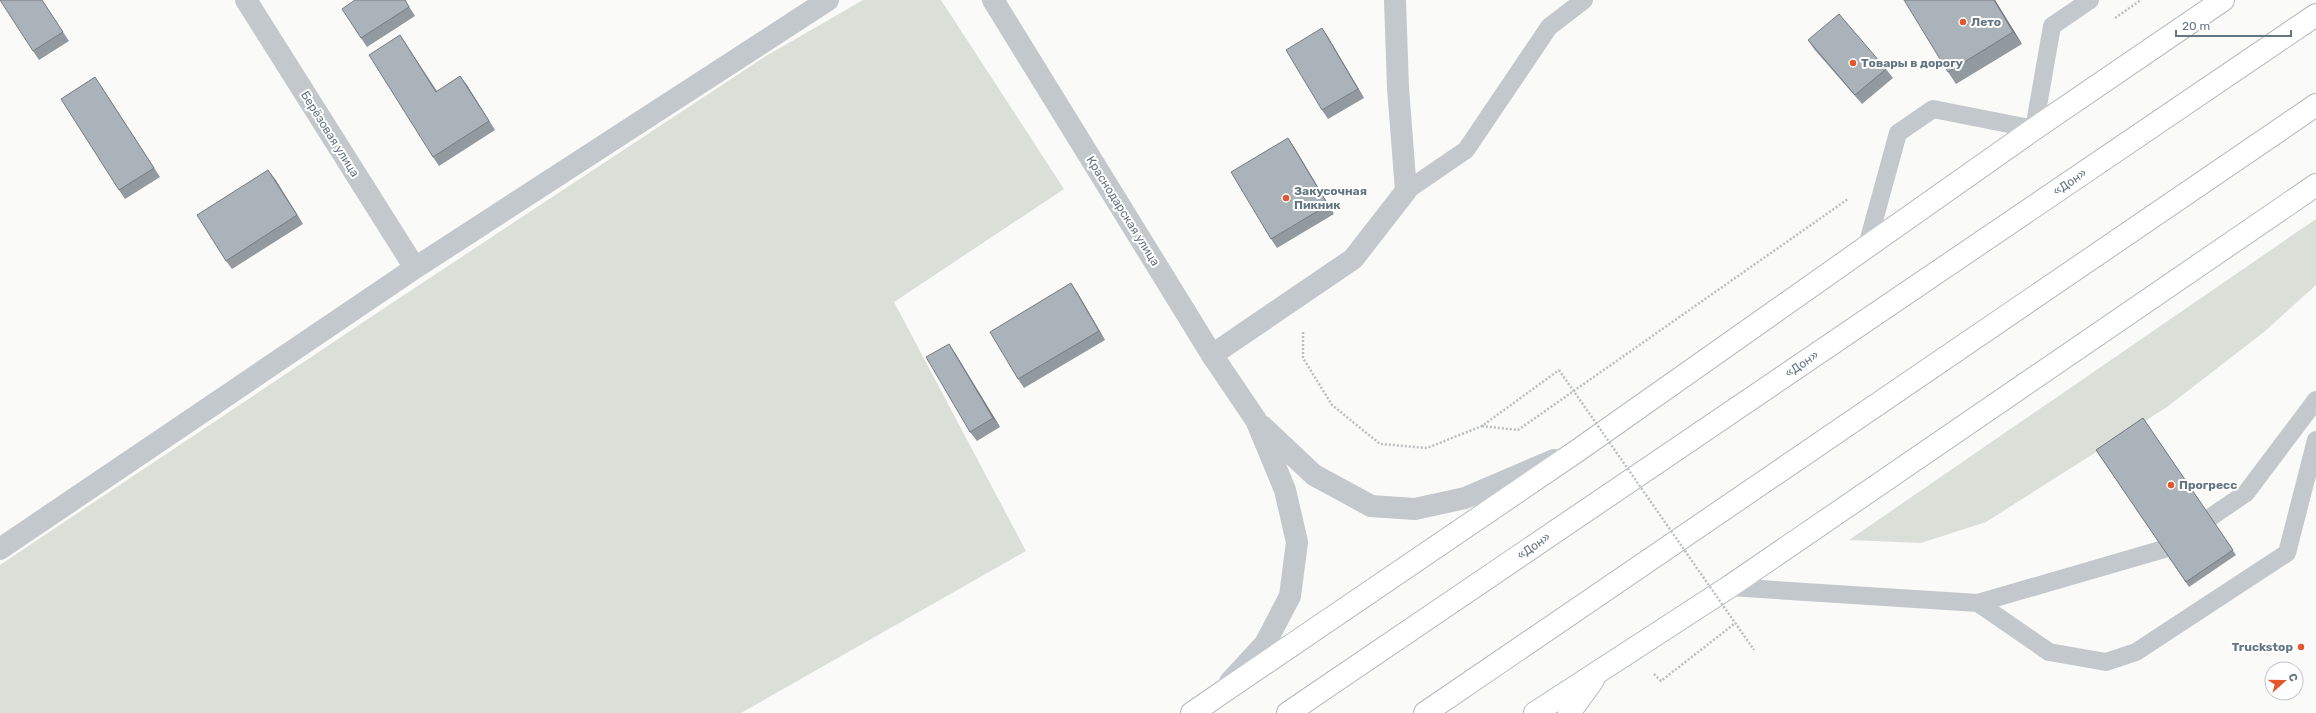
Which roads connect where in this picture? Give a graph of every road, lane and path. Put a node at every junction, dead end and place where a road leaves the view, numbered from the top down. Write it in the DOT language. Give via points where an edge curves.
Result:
graph roads {
  1 [pos="246,0"];
  2 [pos="828,0"];
  3 [pos="993,0"];
  4 [pos="1395,0"];
  5 [pos="1584,0"];
  6 [pos="2090,0"];
  7 [pos="2141,0"];
  8 [pos="2223,0"];
  9 [pos="2316,15"];
  10 [pos="2109,22"];
  11 [pos="2316,105"];
  12 [pos="2034,128"];
  13 [pos="1888,171"];
  14 [pos="2316,185"];
  15 [pos="1406,190"];
  16 [pos="1867,246"];
  17 [pos="415,268"];
  18 [pos="1304,292"];
  19 [pos="1212,355"];
  20 [pos="2316,400"];
  21 [pos="1256,420"];
  22 [pos="1482,426"];
  23 [pos="2316,440"];
  24 [pos="1577,451"];
  25 [pos="0,549"];
  26 [pos="1729,587"];
  27 [pos="1978,603"];
  28 [pos="1735,624"];
  29 [pos="1754,650"];
  30 [pos="1604,667"];
  31 [pos="1661,681"];
  32 [pos="1224,690"];
  33 [pos="1192,713"];
  34 [pos="1288,713"];
  35 [pos="1425,713"];
  36 [pos="1535,713"];
  37 [pos="1569,713"];
  1 -- 17 [label="street, Берёзовая улица"];
  2 -- 17 [label="street"];
  3 -- 19 [label="street, Краснодарская улица"];
  4 -- 15 [label="street" via="1398,88"];
  5 -- 15 [label="lane" via="1549,27 1466,150"];
  6 -- 12 [label="lane" via="2052,26"];
  7 -- 10 [label="path"];
  8 -- 12 [label="main road"];
  9 -- 34 [label="main road, «Дон»"];
  11 -- 35 [label="main road"];
  12 -- 13 [label="lane" via="1933,109 1898,133"];
  12 -- 16 [label="main road"];
  13 -- 16 [label="lane"];
  13 -- 22 [label="path" via="1518,430"];
  14 -- 26 [label="main road"];
  15 -- 18 [label="street" via="1353,259"];
  16 -- 24 [label="main road"];
  17 -- 25 [label="street"];
  18 -- 19 [label="street"];
  18 -- 22 [label="path" via="1302,358 1332,405 1380,444 1427,448"];
  19 -- 21 [label="street, Краснодарская улица"];
  20 -- 27 [label="lane" via="2246,493 2164,549"];
  21 -- 24 [label="street" via="1314,475 1371,506 1415,509 1466,498"];
  21 -- 32 [label="street" via="1285,490 1297,542 1290,596 1265,644"];
  22 -- 28 [label="path, bridge" via="1559,370"];
  23 -- 27 [label="lane" via="2287,553 2136,652 2106,662 2049,652"];
  24 -- 32 [label="main road"];
  26 -- 27 [label="lane"];
  26 -- 30 [label="main road"];
  28 -- 29 [label="path, bridge"];
  28 -- 31 [label="path"];
  30 -- 36 [label="main road"];
  30 -- 37 [label="main road"];
  32 -- 33 [label="main road"];
}
